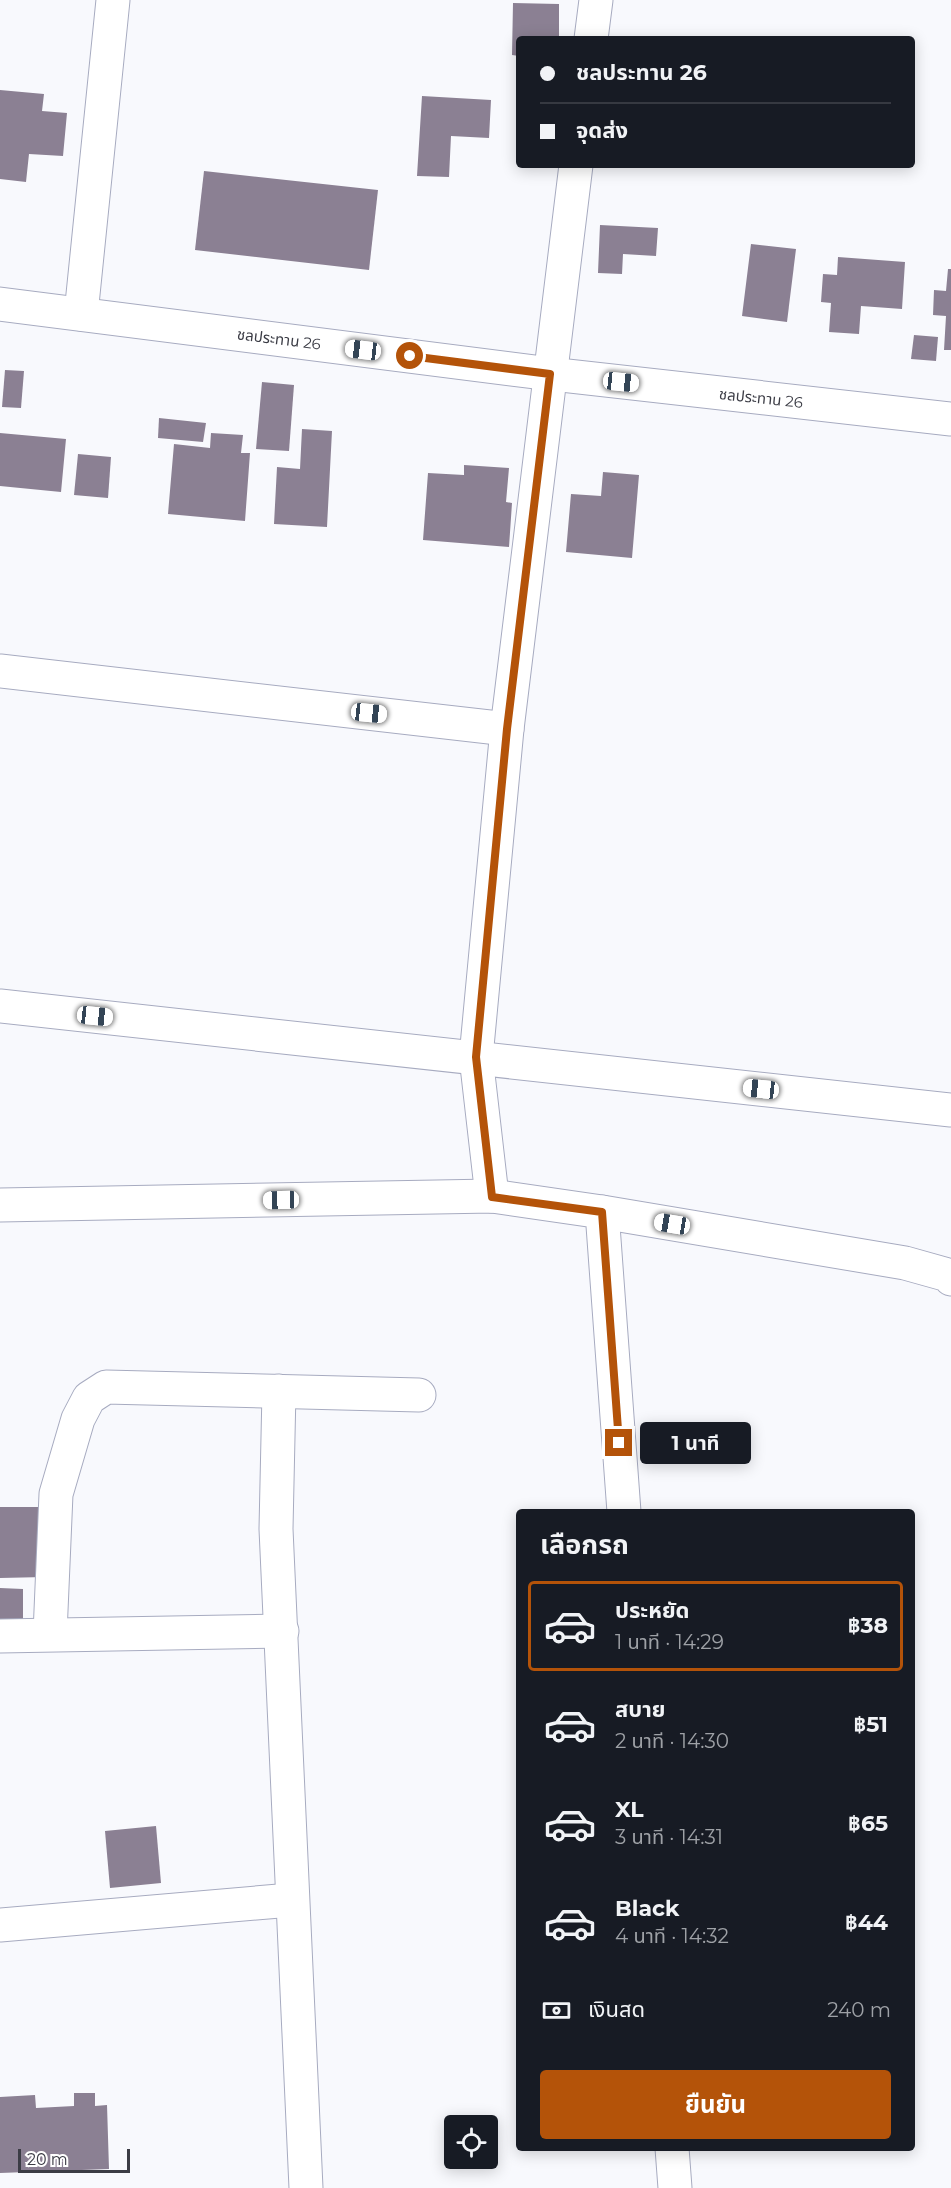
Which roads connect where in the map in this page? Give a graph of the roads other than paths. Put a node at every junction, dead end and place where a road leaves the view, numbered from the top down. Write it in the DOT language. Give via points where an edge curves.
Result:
graph roads {
  1 [pos="112,0"];
  2 [pos="596,0"];
  3 [pos="591,36"];
  4 [pos="576,168"];
  5 [pos="0,304"];
  6 [pos="81,314"];
  7 [pos="550,374"];
  8 [pos="951,419"];
  9 [pos="0,671"];
  10 [pos="507,729"];
  11 [pos="0,1006"];
  12 [pos="476,1057"];
  13 [pos="951,1110"];
  14 [pos="492,1197"];
  15 [pos="0,1205"];
  16 [pos="602,1212"];
  17 [pos="951,1279"];
  18 [pos="279,1391"];
  19 [pos="419,1395"];
  20 [pos="624,1509"];
  21 [pos="282,1631"];
  22 [pos="50,1634"];
  23 [pos="0,1635"];
  24 [pos="291,1900"];
  25 [pos="0,1926"];
  26 [pos="672,2151"];
  27 [pos="306,2188"];
  28 [pos="675,2188"];
  1 -- 6 [label="street"];
  2 -- 3 [label="street"];
  4 -- 7 [label="street"];
  5 -- 6 [label="street, ชลประทาน 26"];
  6 -- 7 [label="street, ชลประทาน 26"];
  7 -- 8 [label="street, ชลประทาน 26"];
  7 -- 10 [label="street"];
  9 -- 10 [label="street"];
  10 -- 12 [label="street"];
  11 -- 12 [label="street"];
  12 -- 13 [label="street"];
  12 -- 14 [label="street"];
  14 -- 15 [label="street"];
  14 -- 16 [label="street"];
  16 -- 17 [label="street" via="905,1263"];
  16 -- 20 [label="street"];
  18 -- 19 [label="street"];
  18 -- 21 [label="street" via="276,1529"];
  18 -- 22 [label="street" via="106,1387 89,1398 78,1419 56,1494"];
  21 -- 22 [label="street"];
  21 -- 24 [label="street"];
  22 -- 23 [label="street"];
  24 -- 25 [label="street"];
  24 -- 27 [label="street"];
  26 -- 28 [label="street"];
}
